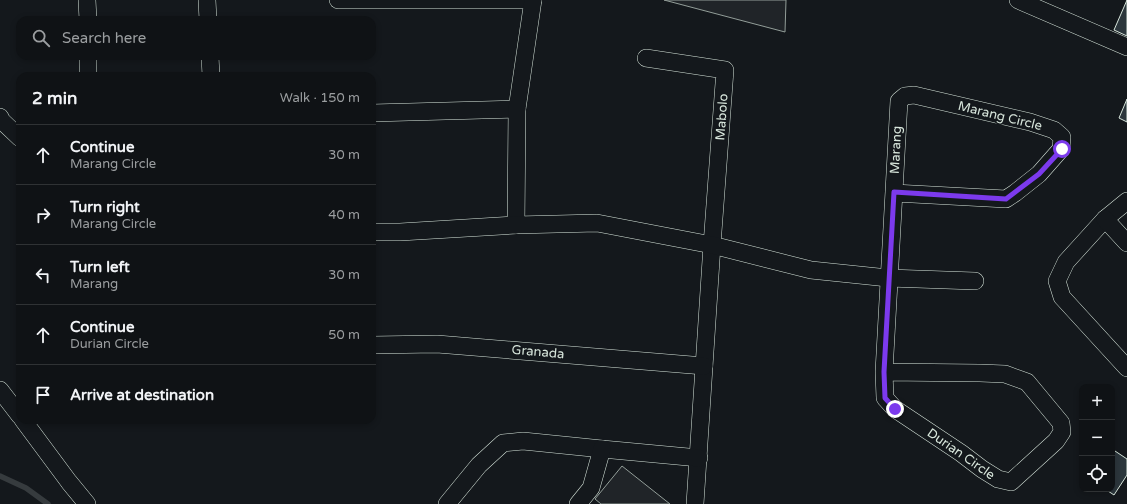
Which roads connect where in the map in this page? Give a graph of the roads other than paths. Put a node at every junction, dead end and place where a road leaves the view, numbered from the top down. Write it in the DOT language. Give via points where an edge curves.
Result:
graph roads {
  1 [pos="87,0"];
  2 [pos="207,0"];
  3 [pos="338,0"];
  4 [pos="533,0"];
  5 [pos="1018,0"];
  6 [pos="88,16"];
  7 [pos="208,16"];
  8 [pos="1127,47"];
  9 [pos="646,58"];
  10 [pos="88,60"];
  11 [pos="210,60"];
  12 [pos="88,72"];
  13 [pos="211,72"];
  14 [pos="905,96"];
  15 [pos="517,109"];
  16 [pos="376,113"];
  17 [pos="0,117"];
  18 [pos="16,134"];
  19 [pos="894,192"];
  20 [pos="1127,201"];
  21 [pos="1106,219"];
  22 [pos="516,225"];
  23 [pos="376,232"];
  24 [pos="1127,243"];
  25 [pos="712,245"];
  26 [pos="888,278"];
  27 [pos="975,281"];
  28 [pos="376,345"];
  29 [pos="704,366"];
  30 [pos="1127,368"];
  31 [pos="884,372"];
  32 [pos="0,390"];
  33 [pos="16,411"];
  34 [pos="26,424"];
  35 [pos="602,450"];
  36 [pos="699,458"];
  37 [pos="87,504"];
  38 [pos="447,504"];
  39 [pos="578,504"];
  40 [pos="695,504"];
  1 -- 6 [label="street"];
  2 -- 7 [label="street"];
  3 -- 4 [label="street"];
  4 -- 15 [label="street"];
  5 -- 8 [label="street"];
  9 -- 25 [label="street, Mabolo" via="725,70"];
  10 -- 12 [label="street"];
  11 -- 13 [label="street"];
  14 -- 19 [label="street, Marang" via="899,101"];
  14 -- 19 [label="street, Marang Circle" via="914,95 1054,130 1062,137 1062,149 1039,174 1006,199"];
  15 -- 16 [label="street"];
  15 -- 22 [label="street"];
  17 -- 18 [label="street"];
  19 -- 26 [label="street, Marang"];
  20 -- 21 [label="street"];
  21 -- 24 [label="street"];
  21 -- 30 [label="street" via="1066,262 1057,281 1062,297"];
  22 -- 23 [label="street"];
  22 -- 25 [label="street" via="597,223"];
  25 -- 26 [label="street" via="811,270"];
  25 -- 29 [label="street"];
  26 -- 27 [label="street"];
  26 -- 31 [label="street, Durian Circle"];
  28 -- 29 [label="street, Granada" via="437,344"];
  29 -- 36 [label="street"];
  31 -- 31 [label="street, Durian Circle" via="885,398 895,409 998,479 1011,482 1056,441 1062,432 1061,423 1027,382 1005,374"];
  32 -- 33 [label="street"];
  34 -- 37 [label="street"];
  35 -- 36 [label="street"];
  35 -- 38 [label="street" via="523,441 503,443 478,465"];
  35 -- 39 [label="street" via="591,488"];
  36 -- 40 [label="street"];
}
